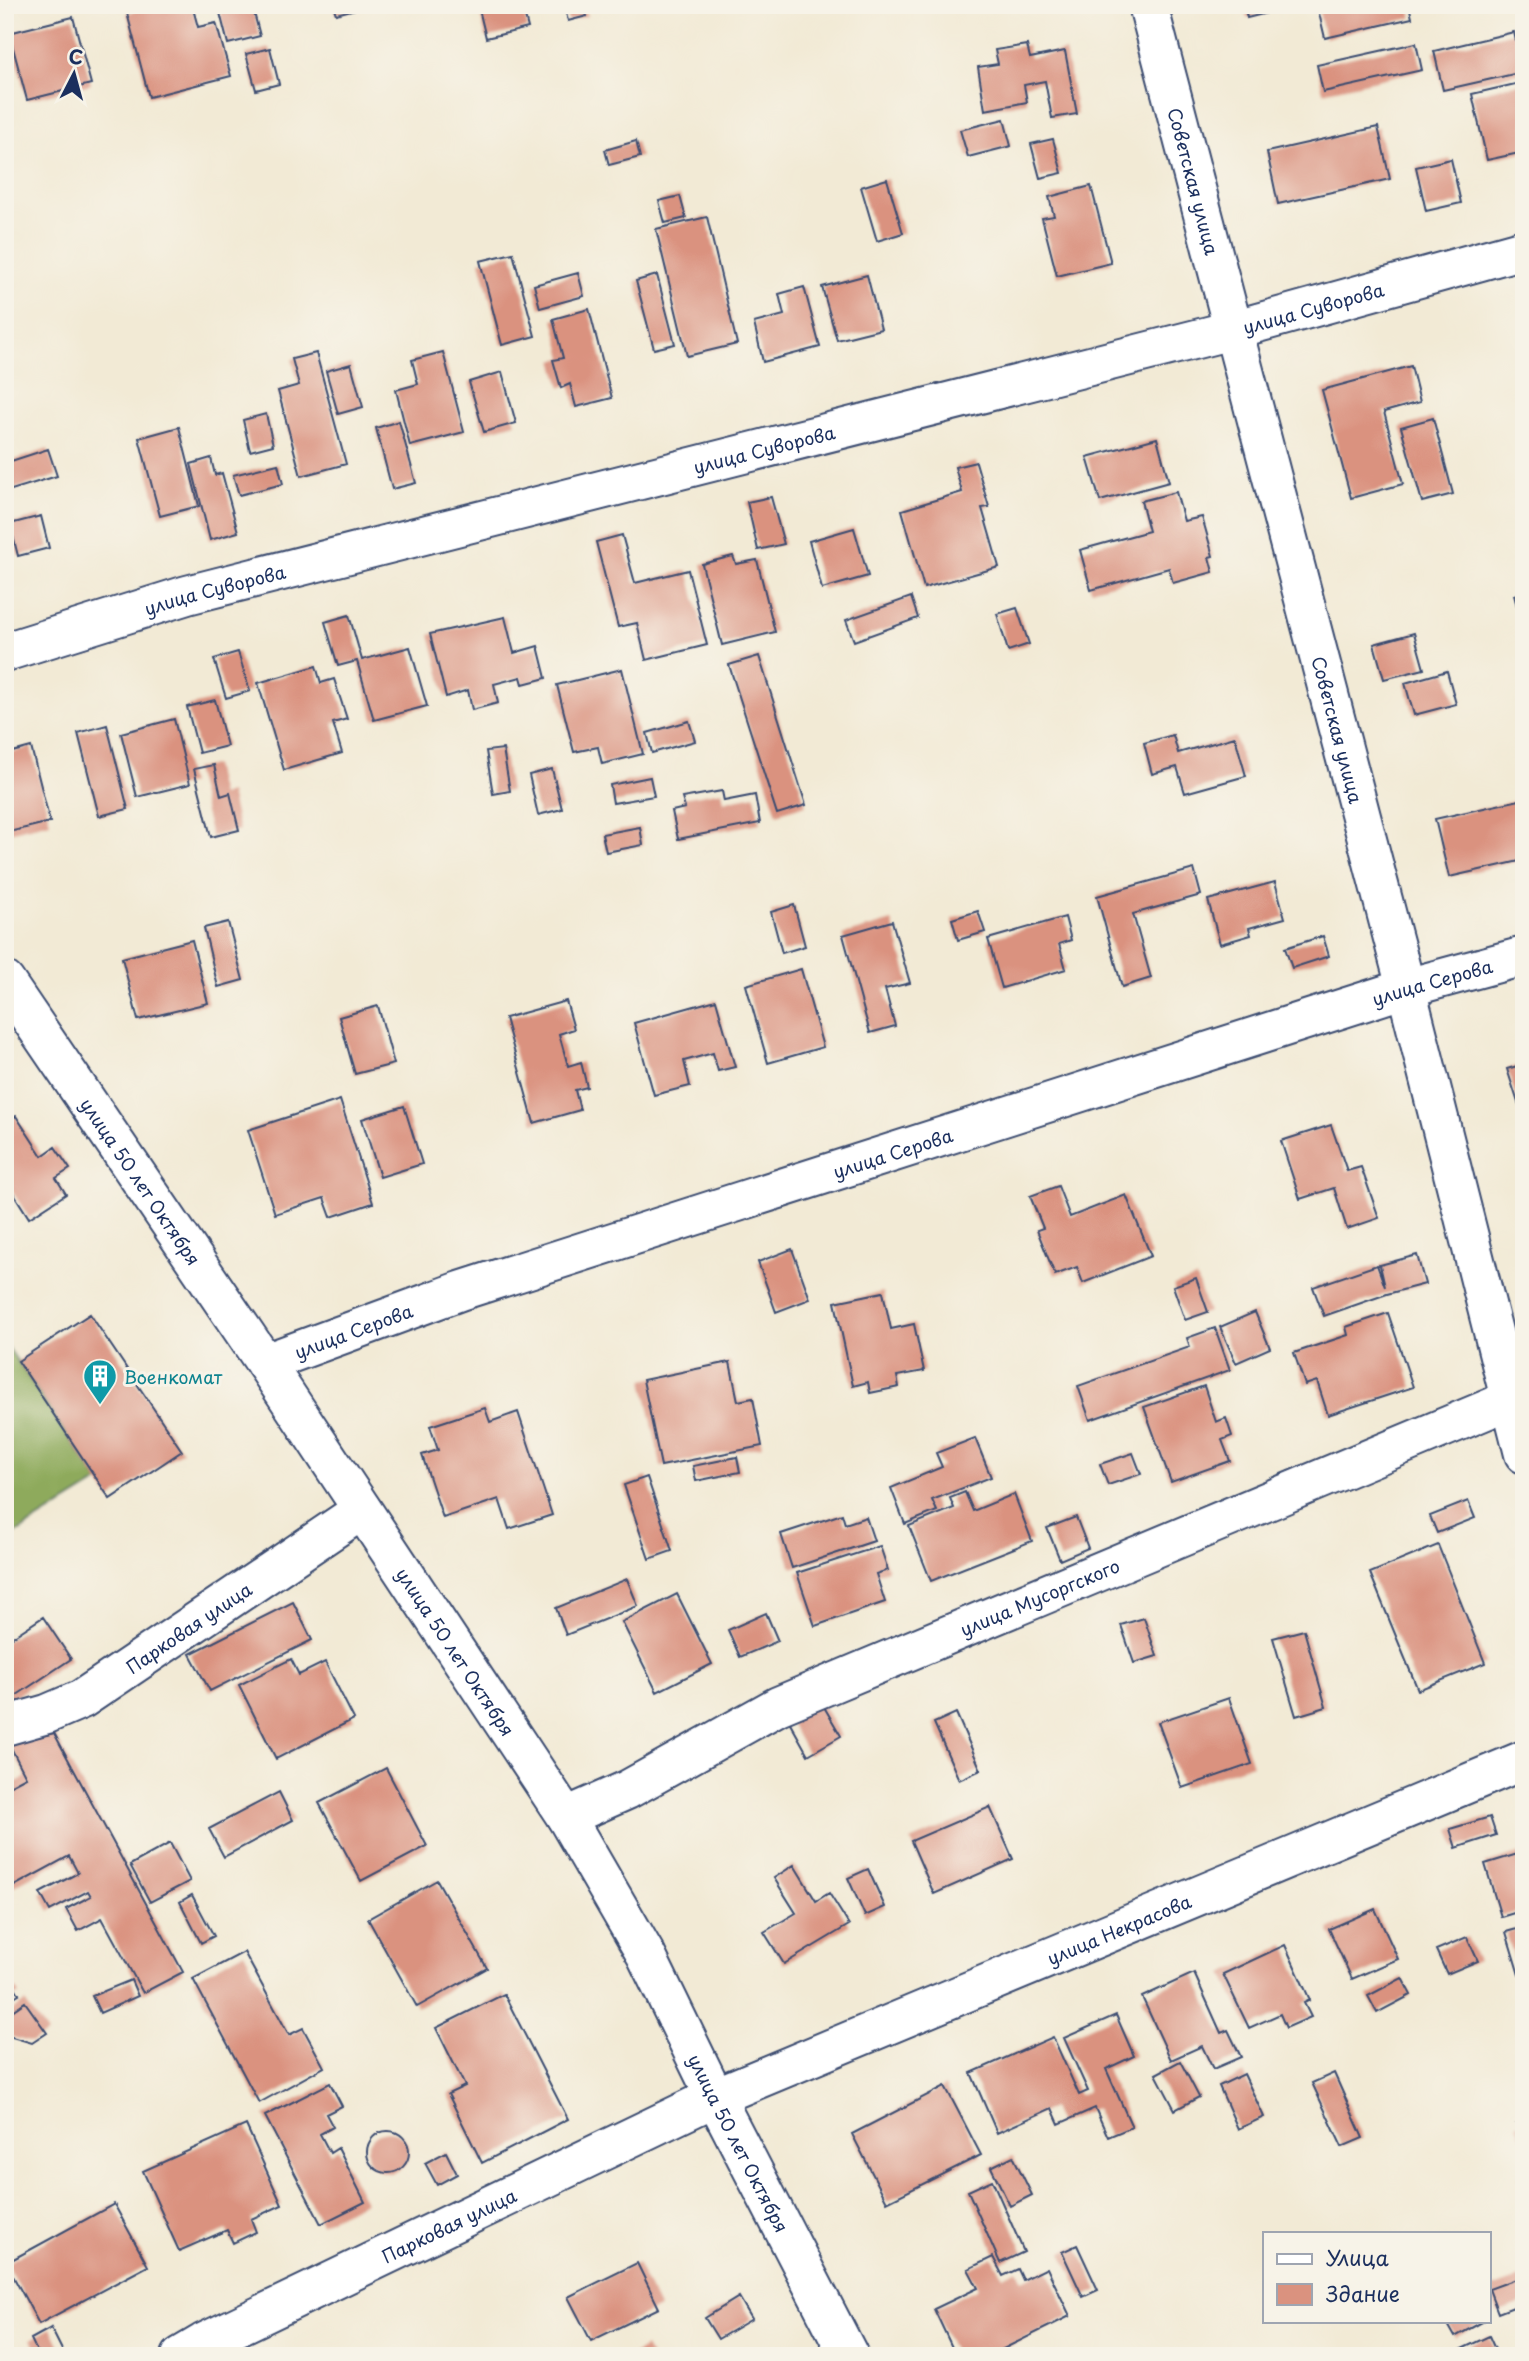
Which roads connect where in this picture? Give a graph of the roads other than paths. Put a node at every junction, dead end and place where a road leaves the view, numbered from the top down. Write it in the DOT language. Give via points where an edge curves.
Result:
graph roads {
  1 [pos="1148,5"];
  2 [pos="1524,249"];
  3 [pos="1232,330"];
  4 [pos="5,652"];
  5 [pos="1524,956"];
  6 [pos="5,981"];
  7 [pos="1406,988"];
  8 [pos="265,1363"];
  9 [pos="1517,1396"];
  10 [pos="1524,1454"];
  11 [pos="362,1510"];
  12 [pos="5,1726"];
  13 [pos="1524,1760"];
  14 [pos="566,1817"];
  15 [pos="715,2097"];
  16 [pos="181,2356"];
  17 [pos="849,2356"];
  1 -- 3 [label="street, Советская улица"];
  2 -- 3 [label="street, улица Суворова"];
  3 -- 4 [label="street, улица Суворова" via="187,595"];
  3 -- 7 [label="street, Советская улица"];
  5 -- 7 [label="street, улица Серова"];
  6 -- 8 [label="street, улица 50 лет Октября"];
  7 -- 8 [label="street, улица Серова" via="473,1286"];
  7 -- 9 [label="street, Советская улица"];
  8 -- 11 [label="street, улица 50 лет Октября"];
  9 -- 10 [label="street, Советская улица"];
  9 -- 14 [label="street, улица Мусоргского" via="778,1706 627,1790"];
  11 -- 12 [label="street, Парковая улица" via="82,1699"];
  11 -- 14 [label="street, улица 50 лет Октября"];
  13 -- 15 [label="street, улица Некрасова"];
  14 -- 15 [label="street, улица 50 лет Октября" via="646,1955"];
  15 -- 16 [label="street, Парковая улица"];
  15 -- 17 [label="street, улица 50 лет Октября"];
}
